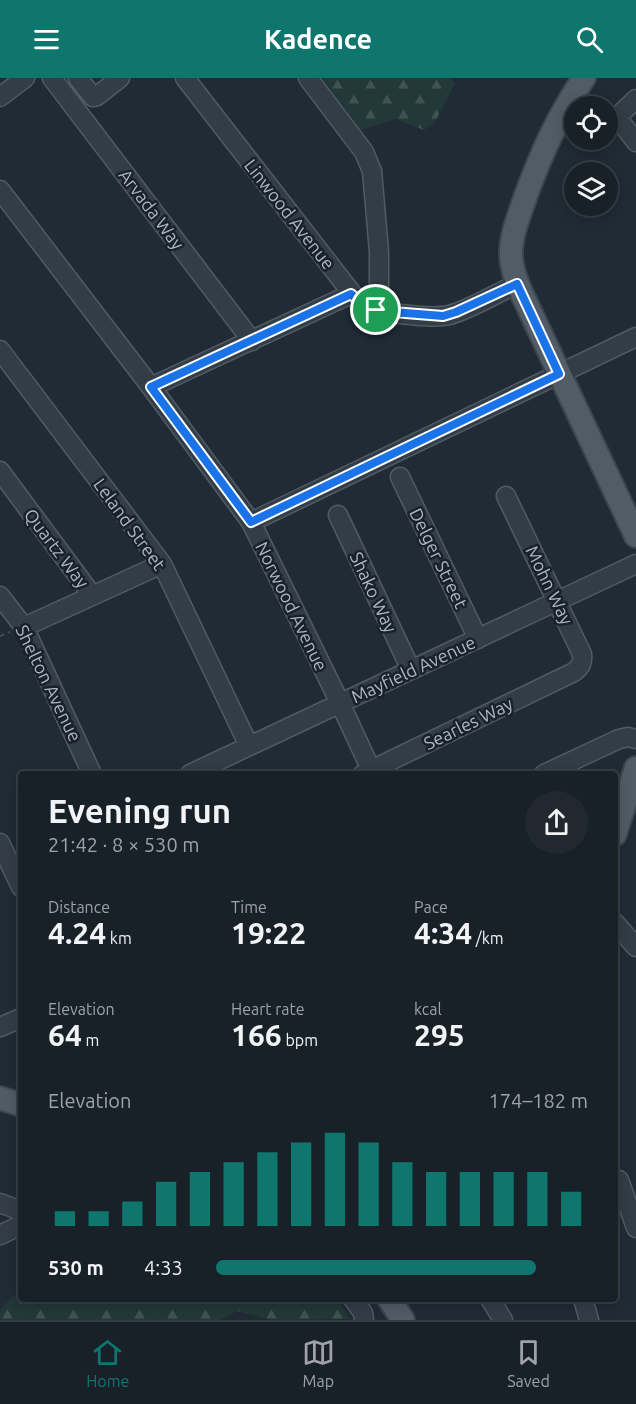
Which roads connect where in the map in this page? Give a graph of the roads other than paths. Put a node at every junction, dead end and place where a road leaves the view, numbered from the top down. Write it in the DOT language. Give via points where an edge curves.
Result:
graph roads {
  1 [pos="26,78"];
  2 [pos="120,78"];
  3 [pos="185,78"];
  4 [pos="308,78"];
  5 [pos="584,78"];
  6 [pos="79,79"];
  7 [pos="57,85"];
  8 [pos="576,96"];
  9 [pos="0,97"];
  10 [pos="636,99"];
  11 [pos="618,113"];
  12 [pos="636,116"];
  13 [pos="564,117"];
  14 [pos="618,118"];
  15 [pos="618,124"];
  16 [pos="636,142"];
  17 [pos="3,201"];
  18 [pos="517,284"];
  19 [pos="351,294"];
  20 [pos="376,310"];
  21 [pos="636,337"];
  22 [pos="252,340"];
  23 [pos="0,350"];
  24 [pos="559,374"];
  25 [pos="151,387"];
  26 [pos="0,471"];
  27 [pos="400,477"];
  28 [pos="506,496"];
  29 [pos="338,515"];
  30 [pos="251,522"];
  31 [pos="636,536"];
  32 [pos="162,564"];
  33 [pos="636,564"];
  34 [pos="92,595"];
  35 [pos="0,596"];
  36 [pos="558,601"];
  37 [pos="19,628"];
  38 [pos="478,639"];
  39 [pos="411,670"];
  40 [pos="574,672"];
  41 [pos="340,703"];
  42 [pos="636,738"];
  43 [pos="249,746"];
  44 [pos="636,768"];
  45 [pos="90,771"];
  46 [pos="196,771"];
  47 [pos="368,771"];
  48 [pos="373,771"];
  49 [pos="550,771"];
  50 [pos="618,825"];
  51 [pos="10,852"];
  52 [pos="18,877"];
  53 [pos="618,926"];
  54 [pos="636,947"];
  55 [pos="18,1019"];
  56 [pos="0,1027"];
  57 [pos="0,1098"];
  58 [pos="18,1104"];
  59 [pos="623,1182"];
  60 [pos="0,1203"];
  61 [pos="18,1210"];
  62 [pos="18,1226"];
  63 [pos="636,1228"];
  64 [pos="0,1235"];
  65 [pos="355,1302"];
  66 [pos="391,1302"];
  67 [pos="492,1302"];
  68 [pos="585,1302"];
  69 [pos="364,1320"];
  70 [pos="403,1320"];
  71 [pos="503,1320"];
  72 [pos="589,1320"];
  1 -- 9 [label="street"];
  2 -- 6 [label="street" via="93,97"];
  3 -- 19 [label="street, Linwood Avenue"];
  4 -- 20 [label="street" via="360,146 372,171 379,252"];
  5 -- 8 [label="main road"];
  6 -- 7 [label="street"];
  7 -- 22 [label="street, Arvada Way"];
  10 -- 11 [label="street"];
  12 -- 14 [label="street"];
  13 -- 18 [label="main road" via="544,148 514,230 511,253"];
  15 -- 16 [label="street"];
  17 -- 25 [label="street, Norwood Avenue"];
  18 -- 20 [label="street, Linwood Avenue" via="449,315"];
  18 -- 24 [label="main road"];
  19 -- 20 [label="street, Linwood Avenue" via="361,305"];
  19 -- 22 [label="street"];
  21 -- 24 [label="street"];
  22 -- 25 [label="street"];
  23 -- 32 [label="street, Leland Street"];
  24 -- 30 [label="street"];
  24 -- 31 [label="main road"];
  25 -- 30 [label="street, Norwood Avenue"];
  26 -- 34 [label="street, Quartz Way"];
  27 -- 38 [label="street, Delger Street"];
  28 -- 36 [label="street, Mohn Way"];
  29 -- 39 [label="street, Shako Way"];
  30 -- 41 [label="street, Norwood Avenue"];
  32 -- 34 [label="street"];
  32 -- 43 [label="street, Leland Street"];
  33 -- 36 [label="street, Mayfield Avenue"];
  34 -- 37 [label="street"];
  35 -- 37 [label="street, Shelton Avenue"];
  36 -- 38 [label="street, Mayfield Avenue"];
  36 -- 40 [label="street, Mohn Way" via="582,654 583,661"];
  37 -- 45 [label="street, Shelton Avenue"];
  38 -- 39 [label="street, Mayfield Avenue"];
  39 -- 41 [label="street, Mayfield Avenue"];
  40 -- 48 [label="street, Searles Way"];
  41 -- 43 [label="street, Mayfield Avenue"];
  41 -- 47 [label="street, Norwood Avenue"];
  42 -- 49 [label="street" via="619,739"];
  43 -- 46 [label="street, Mayfield Avenue"];
  44 -- 50 [label="main road"];
  51 -- 52 [label="street"];
  53 -- 54 [label="street"];
  55 -- 56 [label="street"];
  57 -- 58 [label="main road"];
  59 -- 63 [label="street"];
  60 -- 61 [label="street"];
  62 -- 64 [label="street"];
  65 -- 69 [label="street"];
  66 -- 70 [label="main road"];
  67 -- 71 [label="street"];
  68 -- 72 [label="street"];
}
